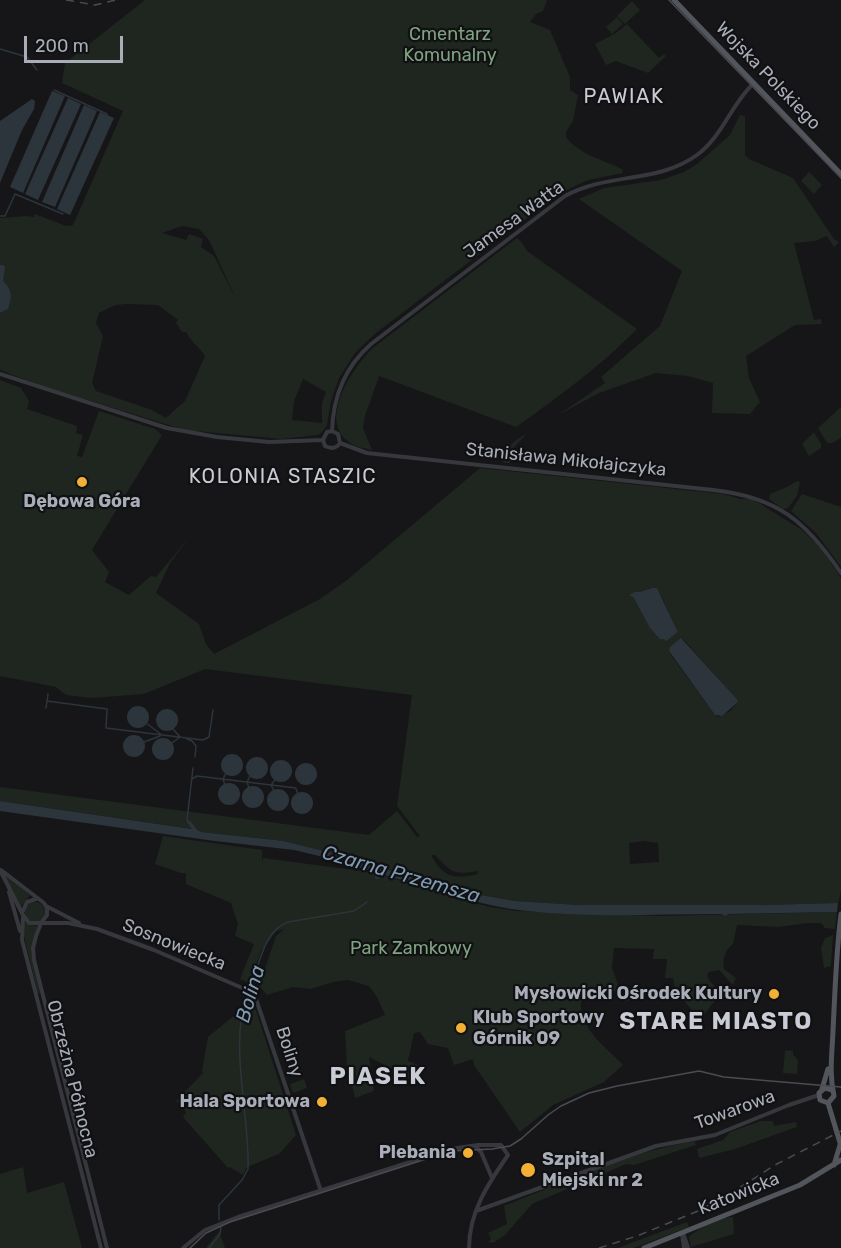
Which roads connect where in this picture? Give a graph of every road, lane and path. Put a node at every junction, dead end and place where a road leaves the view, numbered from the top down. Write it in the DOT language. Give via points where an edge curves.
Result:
graph roads {
  1 [pos="674,0"];
  2 [pos="754,83"];
  3 [pos="841,174"];
  4 [pos="0,374"];
  5 [pos="332,431"];
  6 [pos="323,440"];
  7 [pos="340,443"];
  8 [pos="841,573"];
  9 [pos="0,870"];
  10 [pos="7,886"];
  11 [pos="37,899"];
  12 [pos="46,905"];
  13 [pos="23,913"];
  14 [pos="841,915"];
  15 [pos="41,922"];
  16 [pos="85,926"];
  17 [pos="22,940"];
  18 [pos="252,992"];
  19 [pos="49,1020"];
  20 [pos="43,1021"];
  21 [pos="830,1065"];
  22 [pos="832,1090"];
  23 [pos="820,1092"];
  24 [pos="828,1103"];
  25 [pos="76,1138"];
  26 [pos="840,1142"];
  27 [pos="485,1145"];
  28 [pos="474,1146"];
  29 [pos="481,1152"];
  30 [pos="841,1160"];
  31 [pos="833,1166"];
  32 [pos="492,1178"];
  33 [pos="321,1191"];
  34 [pos="481,1198"];
  35 [pos="490,1207"];
  36 [pos="476,1211"];
  37 [pos="693,1229"];
  38 [pos="682,1233"];
  39 [pos="670,1238"];
  40 [pos="684,1241"];
  41 [pos="101,1248"];
  42 [pos="107,1248"];
  43 [pos="183,1248"];
  44 [pos="469,1248"];
  45 [pos="644,1248"];
  46 [pos="686,1248"];
  1 -- 2 [label="main road, Wojska Polskiego"];
  2 -- 3 [label="main road, Wojska Polskiego"];
  2 -- 5 [label="street, Jamesa Watta" via="698,154 668,170 595,183 565,196 371,344 353,363 340,387"];
  4 -- 6 [label="street" via="175,430 269,442"];
  5 -- 6 [label="street"];
  5 -- 7 [label="street" via="340,436"];
  6 -- 7 [label="street" via="331,448"];
  7 -- 8 [label="street, Stanisława Mikołajczyka" via="362,452 736,493 762,500 786,513 818,541"];
  9 -- 10 [label="street, Sosnowiecka"];
  9 -- 11 [label="street, Sosnowiecka"];
  10 -- 13 [label="street, Sosnowiecka"];
  10 -- 17 [label="street"];
  11 -- 12 [label="street, Sosnowiecka"];
  11 -- 13 [label="street" via="27,902"];
  12 -- 15 [label="street" via="47,915"];
  12 -- 16 [label="street, Sosnowiecka"];
  13 -- 15 [label="street, Sosnowiecka" via="29,923"];
  13 -- 17 [label="street, Obrzeżna Północna"];
  14 -- 21 [label="main road"];
  15 -- 16 [label="street, Sosnowiecka"];
  15 -- 19 [label="street, Obrzeżna Północna" via="33,957"];
  16 -- 18 [label="street, Sosnowiecka" via="154,950"];
  17 -- 20 [label="street, Obrzeżna Północna"];
  18 -- 33 [label="street, Boliny"];
  19 -- 20 [label="street"];
  19 -- 25 [label="street, Obrzeżna Północna"];
  20 -- 25 [label="street, Obrzeżna Północna"];
  21 -- 22 [label="main road"];
  21 -- 23 [label="main road"];
  22 -- 23 [label="main road"];
  22 -- 24 [label="main road" via="833,1098"];
  23 -- 24 [label="main road" via="821,1101"];
  23 -- 35 [label="street, Towarowa" via="715,1135 656,1146"];
  24 -- 26 [label="main road"];
  25 -- 41 [label="street, Obrzeżna Północna"];
  25 -- 42 [label="street, Obrzeżna Północna"];
  26 -- 31 [label="main road"];
  27 -- 28 [label="street"];
  27 -- 29 [label="street"];
  27 -- 32 [label="street" via="501,1145 508,1155"];
  28 -- 29 [label="street"];
  28 -- 33 [label="street" via="451,1149"];
  29 -- 32 [label="street"];
  30 -- 31 [label="main road, Katowicka"];
  31 -- 37 [label="main road, Katowicka" via="800,1185"];
  32 -- 34 [label="street"];
  33 -- 43 [label="street" via="215,1225"];
  34 -- 35 [label="street"];
  34 -- 36 [label="street"];
  35 -- 36 [label="street, Towarowa"];
  36 -- 44 [label="street"];
  37 -- 38 [label="main road, Katowicka"];
  37 -- 40 [label="street"];
  38 -- 39 [label="main road, Katowicka"];
  38 -- 40 [label="street"];
  39 -- 40 [label="street"];
  39 -- 45 [label="main road, Katowicka"];
  40 -- 46 [label="street"];
}
